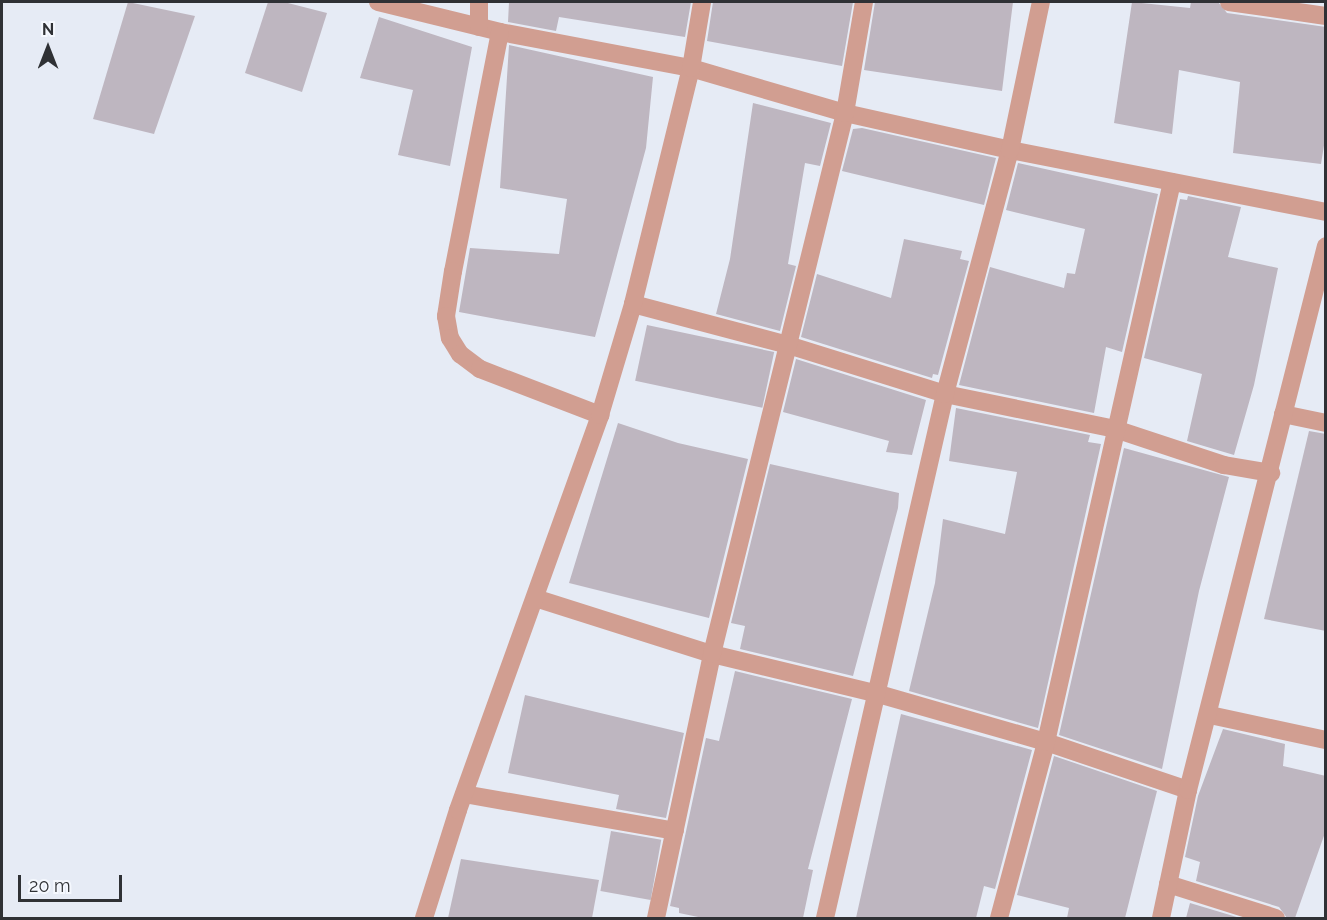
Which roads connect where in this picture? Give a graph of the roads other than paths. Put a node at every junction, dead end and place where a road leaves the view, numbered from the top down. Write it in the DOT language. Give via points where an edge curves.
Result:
graph roads {
  1 [pos="378,2"];
  2 [pos="479,2"];
  3 [pos="702,2"];
  4 [pos="864,2"];
  5 [pos="1041,2"];
  6 [pos="1229,2"];
  7 [pos="1326,16"];
  8 [pos="479,27"];
  9 [pos="500,32"];
  10 [pos="691,68"];
  11 [pos="845,113"];
  12 [pos="1010,150"];
  13 [pos="1172,182"];
  14 [pos="1326,212"];
  15 [pos="1325,255"];
  16 [pos="633,304"];
  17 [pos="788,345"];
  18 [pos="945,394"];
  19 [pos="1283,414"];
  20 [pos="600,415"];
  21 [pos="1326,423"];
  22 [pos="1115,429"];
  23 [pos="1271,473"];
  24 [pos="535,598"];
  25 [pos="712,654"];
  26 [pos="875,693"];
  27 [pos="1210,716"];
  28 [pos="1326,740"];
  29 [pos="1046,742"];
  30 [pos="1188,790"];
  31 [pos="464,794"];
  32 [pos="675,831"];
  33 [pos="1168,884"];
  34 [pos="424,918"];
  35 [pos="656,918"];
  36 [pos="825,918"];
  37 [pos="999,918"];
  38 [pos="1161,918"];
  39 [pos="1276,918"];
  1 -- 8 [label="street"];
  2 -- 8 [label="street"];
  3 -- 10 [label="street"];
  4 -- 11 [label="street"];
  5 -- 12 [label="street"];
  6 -- 7 [label="street"];
  8 -- 9 [label="street"];
  9 -- 10 [label="street"];
  9 -- 20 [label="street" via="453,272 446,316 450,338 460,354 480,369"];
  10 -- 11 [label="street"];
  10 -- 16 [label="street"];
  11 -- 12 [label="street"];
  11 -- 17 [label="street"];
  12 -- 13 [label="street"];
  12 -- 18 [label="street"];
  13 -- 14 [label="street"];
  13 -- 22 [label="street"];
  15 -- 19 [label="street"];
  16 -- 17 [label="street"];
  16 -- 20 [label="street"];
  17 -- 18 [label="street"];
  17 -- 25 [label="street"];
  18 -- 22 [label="street"];
  18 -- 26 [label="street"];
  19 -- 21 [label="street"];
  19 -- 23 [label="street"];
  20 -- 24 [label="street"];
  22 -- 23 [label="street" via="1224,465"];
  22 -- 29 [label="street"];
  23 -- 27 [label="street" via="1239,584"];
  24 -- 25 [label="street"];
  24 -- 31 [label="street"];
  25 -- 26 [label="street"];
  25 -- 32 [label="street"];
  26 -- 29 [label="street"];
  26 -- 36 [label="street"];
  27 -- 28 [label="street"];
  27 -- 30 [label="street"];
  29 -- 30 [label="street"];
  29 -- 37 [label="street"];
  30 -- 33 [label="street"];
  31 -- 32 [label="street"];
  31 -- 34 [label="street"];
  32 -- 35 [label="street"];
  33 -- 38 [label="street"];
  33 -- 39 [label="street"];
}
